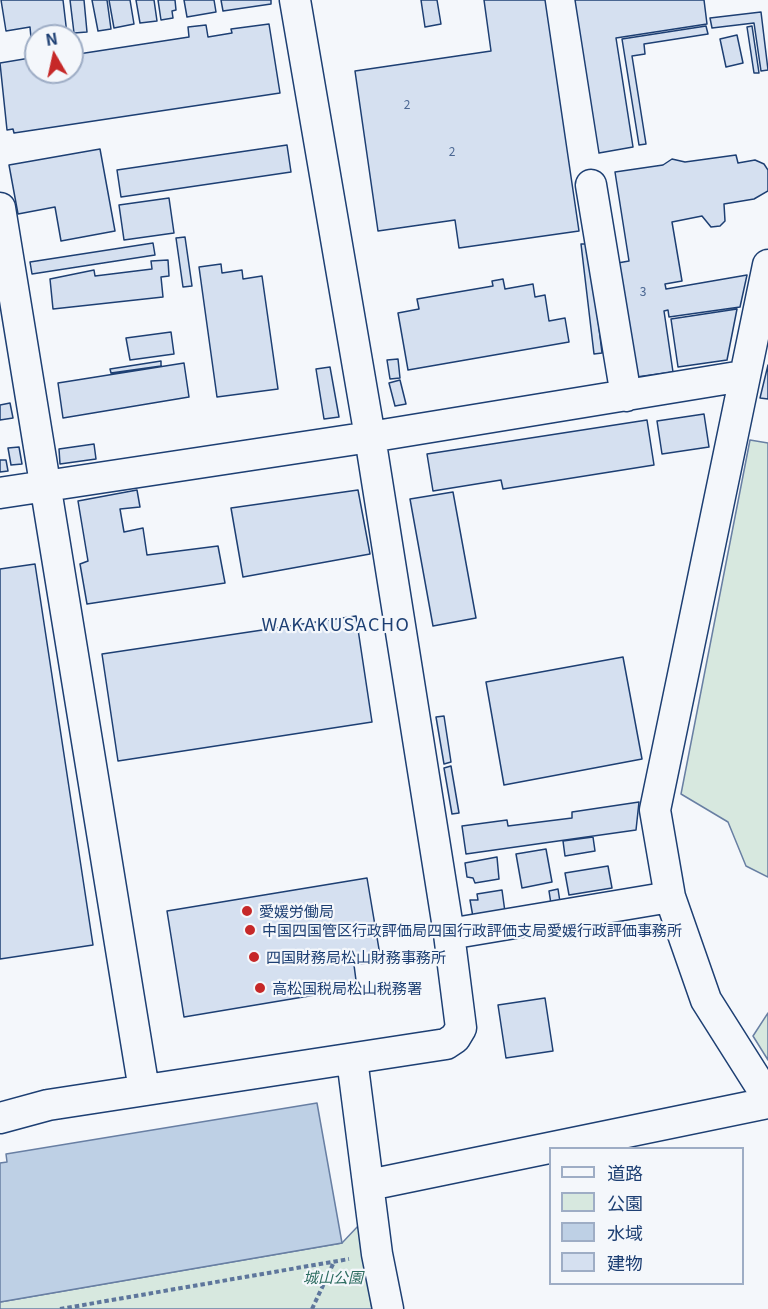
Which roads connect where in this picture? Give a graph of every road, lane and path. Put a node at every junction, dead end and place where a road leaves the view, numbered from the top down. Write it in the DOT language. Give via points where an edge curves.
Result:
graph roads {
  1 [pos="295,0"];
  2 [pos="591,185"];
  3 [pos="0,208"];
  4 [pos="768,265"];
  5 [pos="743,376"];
  6 [pos="626,396"];
  7 [pos="370,437"];
  8 [pos="46,487"];
  9 [pos="0,494"];
  10 [pos="670,897"];
  11 [pos="449,934"];
  12 [pos="352,1059"];
  13 [pos="144,1090"];
  14 [pos="768,1098"];
  15 [pos="768,1103"];
  16 [pos="0,1118"];
  17 [pos="554,1147"];
  18 [pos="549,1148"];
  19 [pos="369,1185"];
  20 [pos="377,1254"];
  21 [pos="334,1262"];
  22 [pos="60,1309"];
  23 [pos="312,1309"];
  24 [pos="388,1309"];
  1 -- 7 [label="street"];
  2 -- 6 [label="street"];
  3 -- 8 [label="street"];
  4 -- 5 [label="street"];
  5 -- 6 [label="street"];
  5 -- 10 [label="street" via="655,810"];
  6 -- 7 [label="street"];
  7 -- 8 [label="street"];
  7 -- 11 [label="street"];
  8 -- 9 [label="street"];
  8 -- 13 [label="street"];
  10 -- 11 [label="street"];
  10 -- 14 [label="street" via="706,1000"];
  11 -- 12 [label="street" via="461,1028 449,1042"];
  12 -- 13 [label="street"];
  12 -- 19 [label="street"];
  13 -- 16 [label="street" via="48,1105"];
  15 -- 17 [label="street"];
  18 -- 19 [label="street"];
  19 -- 20 [label="street"];
  20 -- 21 [label="path"];
  20 -- 24 [label="street"];
  21 -- 22 [label="path"];
  21 -- 23 [label="path"];
}
